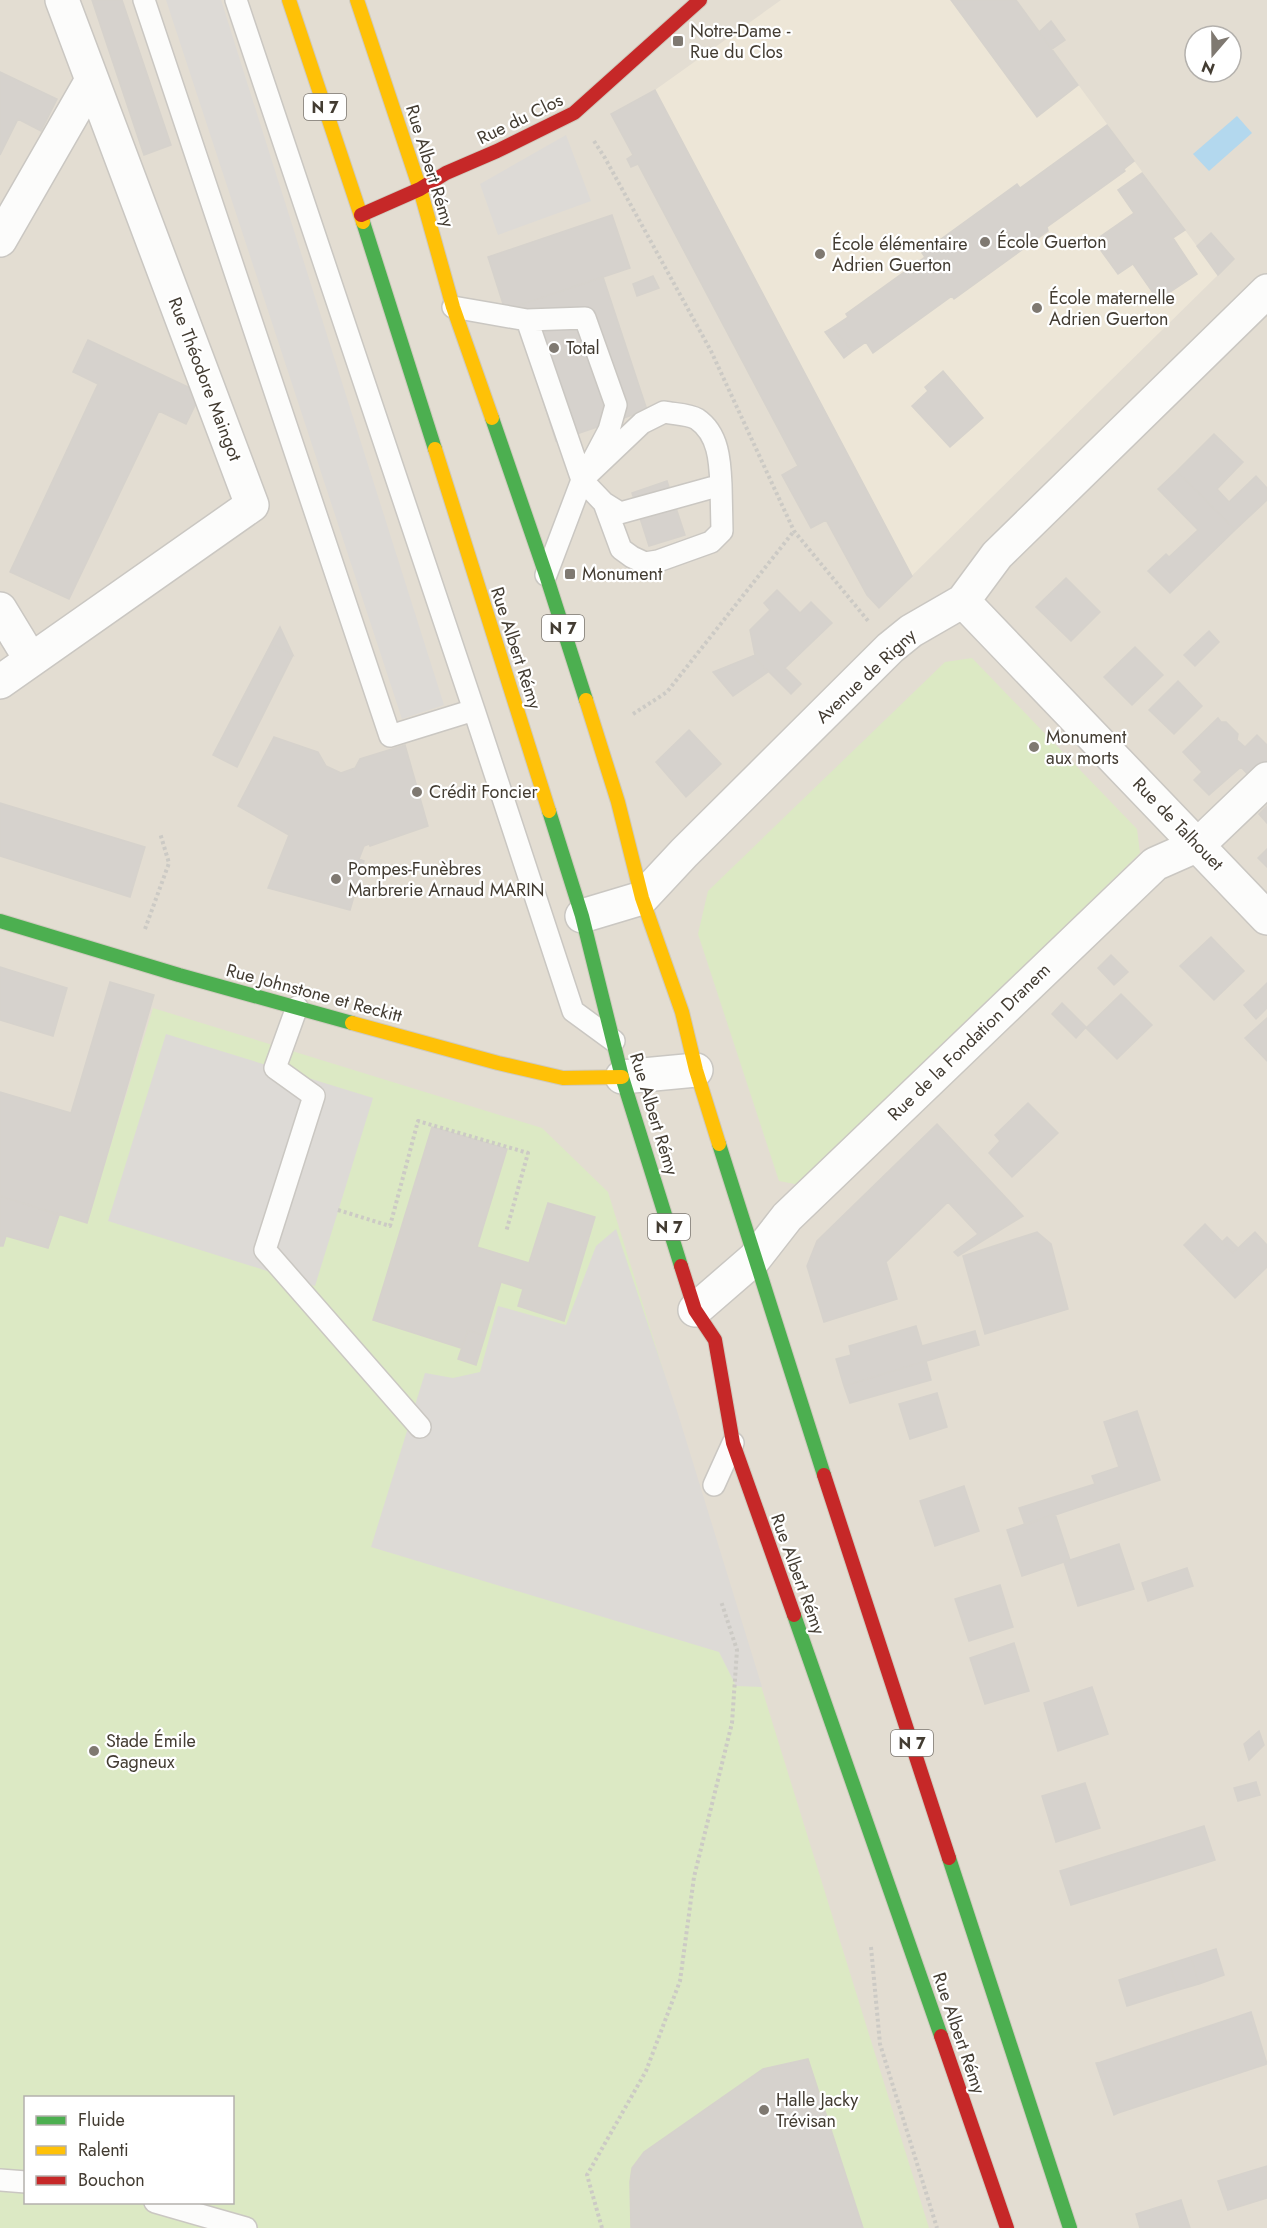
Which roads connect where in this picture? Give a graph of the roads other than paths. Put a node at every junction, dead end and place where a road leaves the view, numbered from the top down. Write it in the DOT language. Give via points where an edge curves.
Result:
graph roads {
  1 [pos="62,0"];
  2 [pos="144,0"];
  3 [pos="236,0"];
  4 [pos="289,0"];
  5 [pos="357,0"];
  6 [pos="700,0"];
  7 [pos="92,80"];
  8 [pos="420,189"];
  9 [pos="361,215"];
  10 [pos="0,240"];
  11 [pos="1267,291"];
  12 [pos="453,307"];
  13 [pos="527,320"];
  14 [pos="582,480"];
  15 [pos="721,485"];
  16 [pos="604,503"];
  17 [pos="546,574"];
  18 [pos="963,601"];
  19 [pos="0,609"];
  20 [pos="32,660"];
  21 [pos="0,682"];
  22 [pos="474,710"];
  23 [pos="1267,779"];
  24 [pos="1198,845"];
  25 [pos="642,898"];
  26 [pos="582,916"];
  27 [pos="1267,918"];
  28 [pos="0,921"];
  29 [pos="297,1007"];
  30 [pos="614,1041"];
  31 [pos="696,1070"];
  32 [pos="622,1077"];
  33 [pos="755,1258"];
  34 [pos="695,1310"];
  35 [pos="420,1427"];
  36 [pos="733,1443"];
  37 [pos="714,1485"];
  38 [pos="0,2180"];
  39 [pos="24,2182"];
  40 [pos="162,2204"];
  41 [pos="246,2228"];
  42 [pos="1006,2228"];
  43 [pos="1070,2228"];
  1 -- 7 [label="street, Rue Théodore Maingot"];
  2 -- 22 [label="lane" via="390,736"];
  3 -- 22 [label="lane"];
  4 -- 9 [label="main road, Rue Albert Rémy / N 7"];
  5 -- 8 [label="main road, Rue Albert Rémy / N 7"];
  6 -- 8 [label="main road, Rue du Clos" via="574,113"];
  7 -- 10 [label="street"];
  7 -- 20 [label="street, Rue Théodore Maingot" via="252,505"];
  8 -- 9 [label="main road, Rue du Clos"];
  8 -- 12 [label="main road, Rue Albert Rémy / N 7"];
  9 -- 26 [label="main road, Rue Albert Rémy / N 7"];
  11 -- 18 [label="street, Avenue de Rigny" via="997,555"];
  12 -- 13 [label="lane"];
  12 -- 17 [label="main road, Rue Albert Rémy / N 7"];
  13 -- 14 [label="lane"];
  13 -- 14 [label="lane" via="585,318 616,405 609,430"];
  14 -- 15 [label="lane" via="642,423 664,412 696,418 710,432 720,457"];
  14 -- 16 [label="lane"];
  14 -- 17 [label="lane"];
  15 -- 16 [label="lane" via="620,513"];
  15 -- 16 [label="lane" via="722,531 711,542 658,561 645,563 621,549"];
  17 -- 25 [label="main road, Rue Albert Rémy / N 7" via="618,802"];
  18 -- 24 [label="street, Rue de Talhouet"];
  18 -- 25 [label="street, Avenue de Rigny" via="890,648"];
  19 -- 20 [label="street"];
  20 -- 21 [label="street"];
  22 -- 30 [label="lane" via="573,1011"];
  23 -- 24 [label="street, Rue de la Fondation Dranem"];
  24 -- 27 [label="street, Rue de Talhouet"];
  24 -- 33 [label="street, Rue de la Fondation Dranem" via="1155,864 787,1216"];
  25 -- 26 [label="street"];
  25 -- 31 [label="main road, Rue Albert Rémy / N 7" via="682,1012"];
  26 -- 30 [label="main road, Rue Albert Rémy / N 7"];
  28 -- 29 [label="main road, Rue Johnstone et Reckitt"];
  29 -- 32 [label="main road, Rue Johnstone et Reckitt" via="562,1078"];
  29 -- 35 [label="lane" via="275,1068 314,1096 265,1250"];
  30 -- 32 [label="main road, Rue Albert Rémy / N 7"];
  31 -- 32 [label="street"];
  31 -- 33 [label="main road, Rue Albert Rémy / N 7"];
  32 -- 34 [label="main road, Rue Albert Rémy / N 7"];
  33 -- 34 [label="street, Rue de la Fondation Dranem"];
  33 -- 43 [label="main road, Rue Albert Rémy / N 7"];
  34 -- 36 [label="main road, Rue Albert Rémy / N 7" via="716,1340"];
  36 -- 37 [label="lane"];
  36 -- 42 [label="main road, Rue Albert Rémy / N 7"];
  38 -- 39 [label="lane"];
  40 -- 41 [label="lane"];
}
